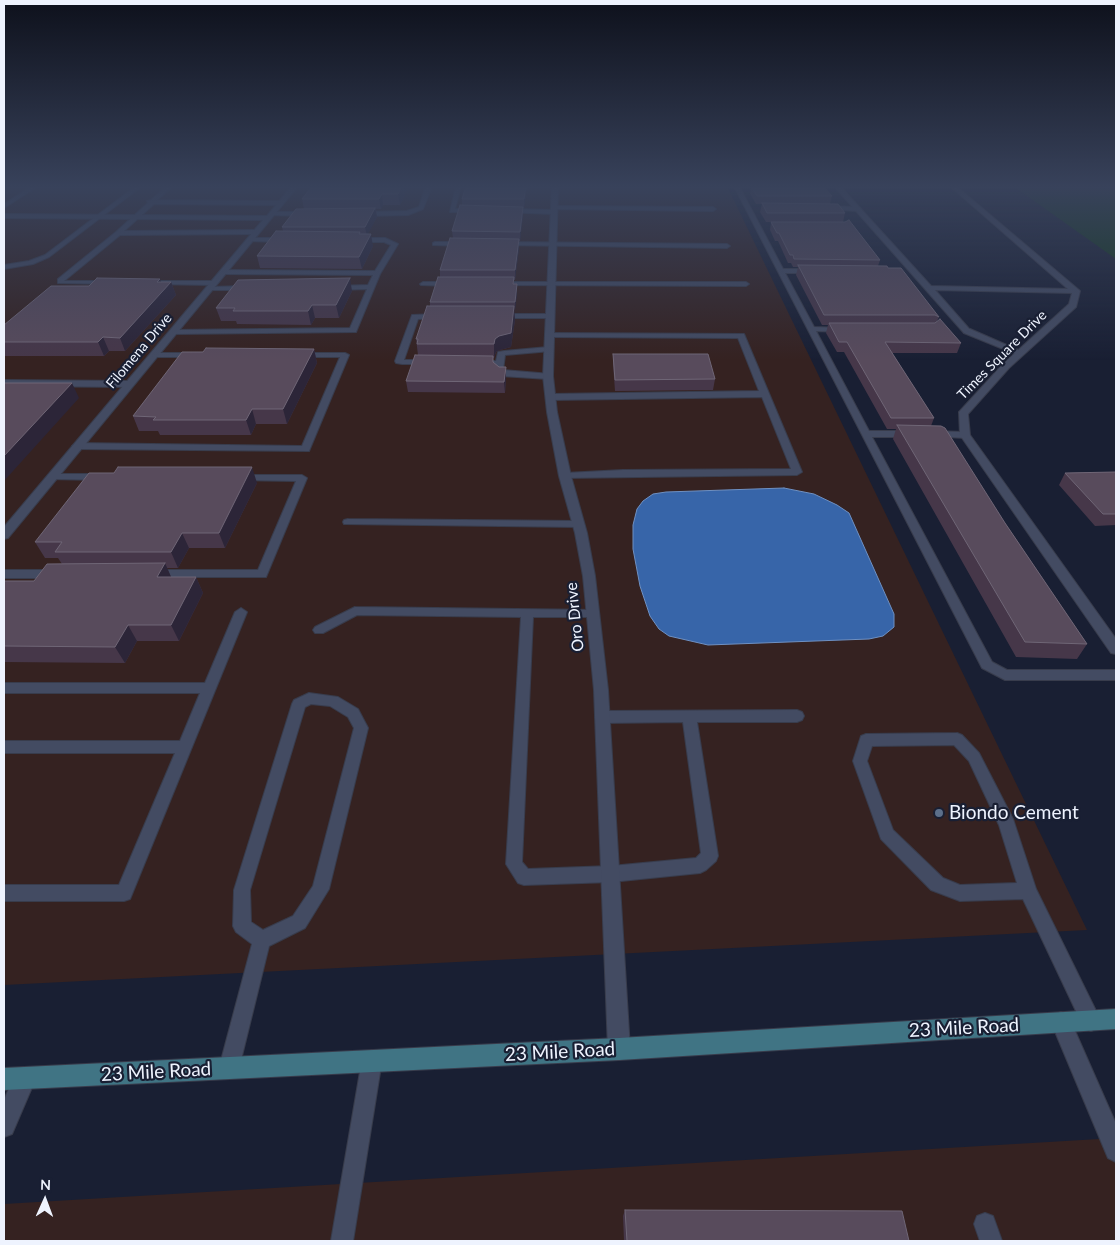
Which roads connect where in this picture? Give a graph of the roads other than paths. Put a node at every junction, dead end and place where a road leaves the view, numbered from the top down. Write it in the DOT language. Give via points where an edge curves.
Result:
graph roads {
  1 [pos="62,244"];
  2 [pos="104,244"];
  3 [pos="247,244"];
  4 [pos="395,244"];
  5 [pos="552,244"];
  6 [pos="561,244"];
  7 [pos="767,244"];
  8 [pos="890,244"];
  9 [pos="1021,244"];
  10 [pos="727,246"];
  11 [pos="4,267"];
  12 [pos="781,271"];
  13 [pos="820,271"];
  14 [pos="223,272"];
  15 [pos="376,273"];
  16 [pos="115,283"];
  17 [pos="145,283"];
  18 [pos="423,284"];
  19 [pos="462,284"];
  20 [pos="492,284"];
  21 [pos="551,284"];
  22 [pos="746,284"];
  23 [pos="211,286"];
  24 [pos="371,287"];
  25 [pos="256,288"];
  26 [pos="323,288"];
  27 [pos="928,288"];
  28 [pos="1076,291"];
  29 [pos="447,316"];
  30 [pos="484,316"];
  31 [pos="550,316"];
  32 [pos="811,329"];
  33 [pos="848,330"];
  34 [pos="967,330"];
  35 [pos="173,332"];
  36 [pos="549,335"];
  37 [pos="548,349"];
  38 [pos="1021,353"];
  39 [pos="154,355"];
  40 [pos="202,355"];
  41 [pos="288,355"];
  42 [pos="441,362"];
  43 [pos="471,362"];
  44 [pos="500,363"];
  45 [pos="548,376"];
  46 [pos="4,382"];
  47 [pos="130,384"];
  48 [pos="764,394"];
  49 [pos="551,396"];
  50 [pos="866,434"];
  51 [pos="965,435"];
  52 [pos="78,446"];
  53 [pos="564,476"];
  54 [pos="52,477"];
  55 [pos="109,477"];
  56 [pos="225,478"];
  57 [pos="348,522"];
  58 [pos="578,524"];
  59 [pos="4,535"];
  60 [pos="4,574"];
  61 [pos="63,574"];
  62 [pos="143,574"];
  63 [pos="242,612"];
  64 [pos="527,612"];
  65 [pos="593,613"];
  66 [pos="319,630"];
  67 [pos="1116,649"];
  68 [pos="1116,674"];
  69 [pos="4,688"];
  70 [pos="209,688"];
  71 [pos="797,716"];
  72 [pos="602,717"];
  73 [pos="689,717"];
  74 [pos="4,747"];
  75 [pos="185,747"];
  76 [pos="611,874"];
  77 [pos="1028,891"];
  78 [pos="4,893"];
  79 [pos="262,940"];
  80 [pos="1116,1020"];
  81 [pos="1091,1021"];
  82 [pos="1061,1022"];
  83 [pos="619,1049"];
  84 [pos="372,1060"];
  85 [pos="229,1068"];
  86 [pos="14,1079"];
  87 [pos="4,1126"];
  88 [pos="1116,1150"];
  89 [pos="342,1241"];
  1 -- 11 [label="lane" via="31,263"];
  2 -- 16 [label="lane" via="60,282"];
  3 -- 14 [label="street, Filomena Drive"];
  4 -- 15 [label="lane"];
  5 -- 21 [label="street, Oro Drive"];
  6 -- 10 [label="lane"];
  7 -- 12 [label="lane"];
  8 -- 27 [label="street"];
  9 -- 28 [label="street"];
  12 -- 13 [label="lane"];
  12 -- 32 [label="lane"];
  14 -- 15 [label="lane"];
  14 -- 23 [label="street, Filomena Drive"];
  15 -- 24 [label="lane"];
  17 -- 23 [label="lane"];
  18 -- 19 [label="lane"];
  20 -- 21 [label="lane"];
  21 -- 22 [label="lane"];
  21 -- 31 [label="street, Oro Drive"];
  23 -- 25 [label="lane"];
  23 -- 35 [label="street, Filomena Drive"];
  24 -- 26 [label="lane"];
  24 -- 35 [label="lane" via="355,328 349,331"];
  27 -- 28 [label="street"];
  27 -- 34 [label="street"];
  28 -- 38 [label="street, Times Square Drive" via="1073,305"];
  29 -- 42 [label="lane" via="415,317 399,360"];
  30 -- 31 [label="lane"];
  31 -- 36 [label="street, Oro Drive"];
  32 -- 33 [label="lane"];
  32 -- 50 [label="lane"];
  34 -- 38 [label="lane"];
  35 -- 39 [label="street, Filomena Drive"];
  36 -- 37 [label="street, Oro Drive"];
  36 -- 48 [label="lane" via="741,336"];
  37 -- 44 [label="lane" via="504,353"];
  37 -- 45 [label="street, Oro Drive"];
  38 -- 51 [label="street, Times Square Drive" via="963,414"];
  39 -- 40 [label="lane"];
  39 -- 47 [label="street, Filomena Drive"];
  41 -- 52 [label="lane" via="345,355 306,448"];
  43 -- 44 [label="lane"];
  44 -- 45 [label="lane" via="501,373"];
  45 -- 49 [label="street, Oro Drive"];
  46 -- 47 [label="lane"];
  47 -- 52 [label="street, Filomena Drive"];
  48 -- 49 [label="lane"];
  48 -- 53 [label="lane" via="797,472"];
  49 -- 53 [label="street, Oro Drive"];
  50 -- 51 [label="lane"];
  50 -- 68 [label="lane" via="987,665 1005,675"];
  51 -- 67 [label="street"];
  52 -- 54 [label="street, Filomena Drive"];
  53 -- 58 [label="street, Oro Drive"];
  54 -- 55 [label="lane"];
  54 -- 59 [label="street, Filomena Drive"];
  56 -- 62 [label="lane" via="302,478 262,574"];
  57 -- 58 [label="lane"];
  58 -- 65 [label="street, Oro Drive"];
  60 -- 61 [label="lane"];
  63 -- 70 [label="lane"];
  64 -- 65 [label="lane"];
  64 -- 66 [label="lane" via="355,611"];
  64 -- 76 [label="lane" via="514,864 524,877"];
  65 -- 72 [label="street, Oro Drive"];
  69 -- 70 [label="lane"];
  70 -- 75 [label="lane"];
  71 -- 73 [label="lane"];
  72 -- 73 [label="lane"];
  72 -- 76 [label="street, Oro Drive"];
  73 -- 76 [label="lane" via="710,856 700,864"];
  74 -- 75 [label="lane"];
  75 -- 78 [label="lane" via="124,892"];
  76 -- 83 [label="street, Oro Drive"];
  77 -- 77 [label="lane" via="1007,824 974,757 957,740 866,740 860,761 887,834 937,884 960,893"];
  77 -- 81 [label="lane"];
  79 -- 79 [label="lane" via="299,922 321,889 361,728 353,712 333,701 309,698 300,704 242,890 242,926"];
  79 -- 85 [label="lane"];
  80 -- 81 [label="main road, 23 Mile Road"];
  81 -- 82 [label="main road, 23 Mile Road"];
  82 -- 83 [label="main road, 23 Mile Road"];
  82 -- 88 [label="street"];
  83 -- 84 [label="main road, 23 Mile Road"];
  84 -- 85 [label="main road, 23 Mile Road"];
  84 -- 89 [label="lane"];
  85 -- 86 [label="main road, 23 Mile Road"];
  86 -- 87 [label="street"];
}
